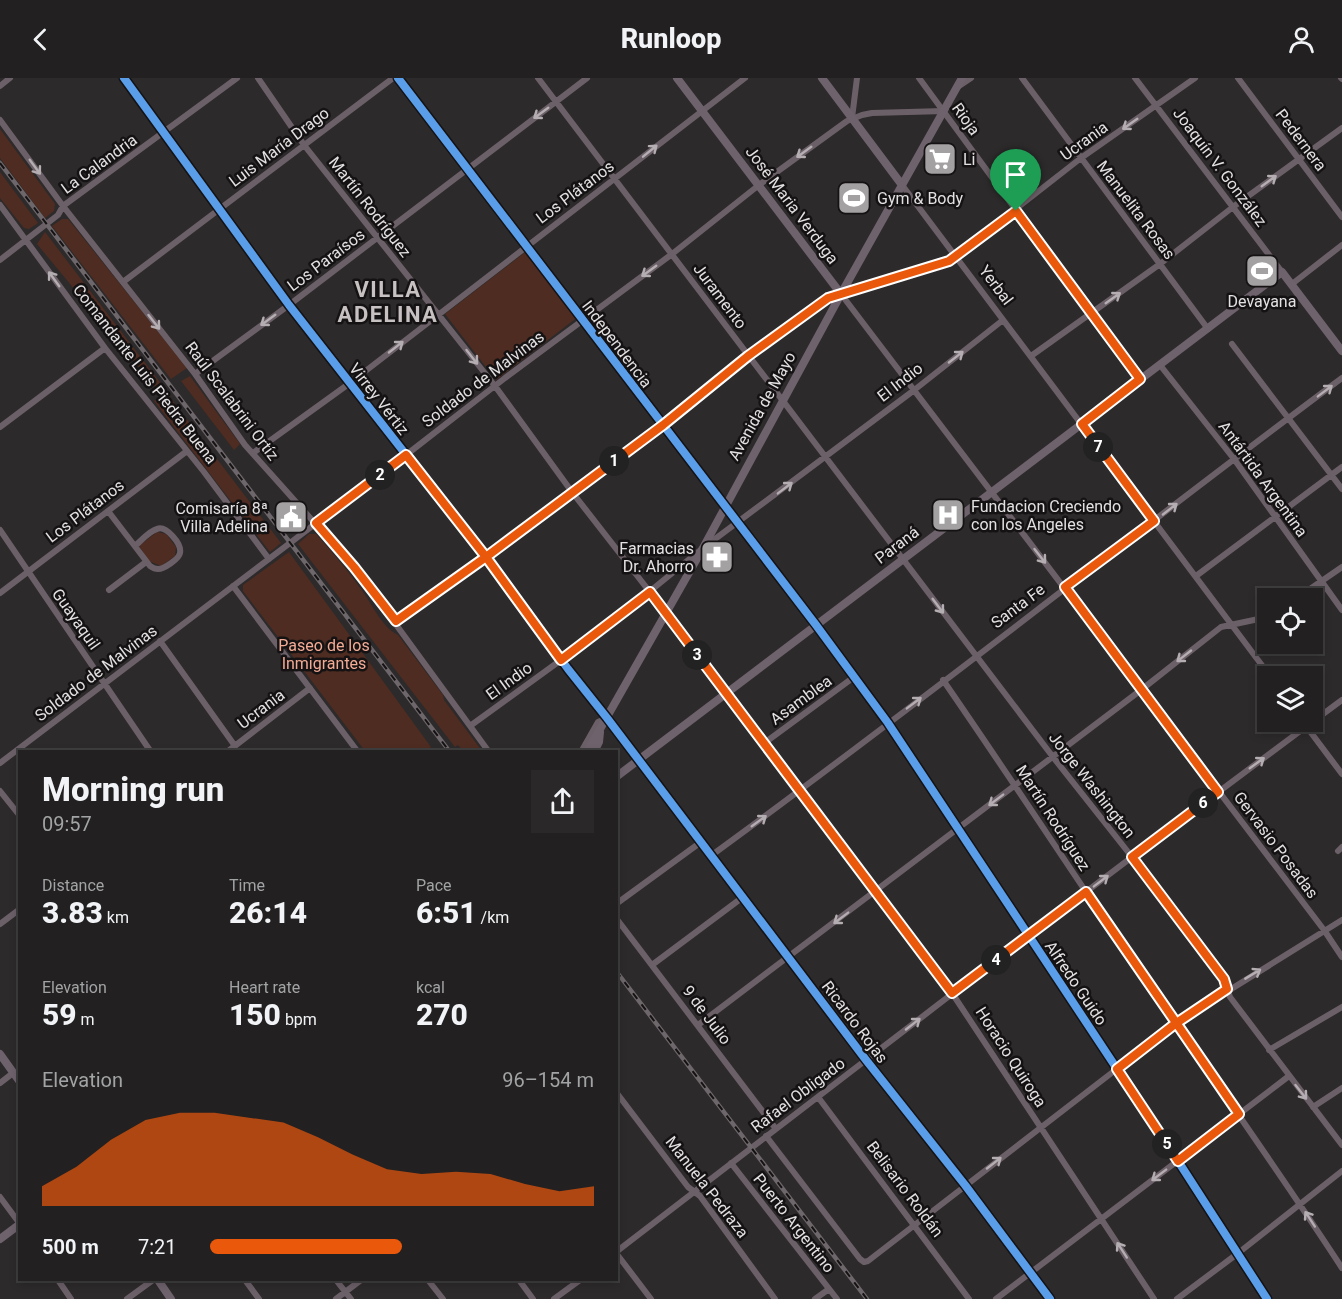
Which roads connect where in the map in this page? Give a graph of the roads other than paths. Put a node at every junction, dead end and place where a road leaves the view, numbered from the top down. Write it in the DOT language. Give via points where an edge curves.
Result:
graph roads {
  1 [pos="10,78"];
  2 [pos="124,78"];
  3 [pos="237,78"];
  4 [pos="258,78"];
  5 [pos="395,78"];
  6 [pos="538,78"];
  7 [pos="587,78"];
  8 [pos="677,78"];
  9 [pos="745,78"];
  10 [pos="822,78"];
  11 [pos="857,78"];
  12 [pos="919,78"];
  13 [pos="962,78"];
  14 [pos="971,78"];
  15 [pos="1022,78"];
  16 [pos="1135,78"];
  17 [pos="1195,78"];
  18 [pos="1238,78"];
  19 [pos="0,86"];
  20 [pos="956,88"];
  21 [pos="556,102"];
  22 [pos="1156,106"];
  23 [pos="702,110"];
  24 [pos="944,111"];
  25 [pos="852,118"];
  26 [pos="0,120"];
  27 [pos="1342,128"];
  28 [pos="164,132"];
  29 [pos="304,145"];
  30 [pos="1081,158"];
  31 [pos="1298,160"];
  32 [pos="466,169"];
  33 [pos="615,179"];
  34 [pos="759,185"];
  35 [pos="902,185"];
  36 [pos="0,205"];
  37 [pos="63,206"];
  38 [pos="1233,207"];
  39 [pos="219,209"];
  40 [pos="1016,211"];
  41 [pos="1342,217"];
  42 [pos="377,238"];
  43 [pos="26,240"];
  44 [pos="1342,245"];
  45 [pos="526,246"];
  46 [pos="672,254"];
  47 [pos="956,257"];
  48 [pos="0,260"];
  49 [pos="1160,264"];
  50 [pos="1282,272"];
  51 [pos="123,282"];
  52 [pos="1292,284"];
  53 [pos="841,294"];
  54 [pos="289,305"];
  55 [pos="1092,313"];
  56 [pos="439,314"];
  57 [pos="582,320"];
  58 [pos="1003,320"];
  59 [pos="1208,329"];
  60 [pos="1232,344"];
  61 [pos="105,348"];
  62 [pos="1342,351"];
  63 [pos="748,356"];
  64 [pos="1031,356"];
  65 [pos="1160,365"];
  66 [pos="195,374"];
  67 [pos="1342,378"];
  68 [pos="1140,379"];
  69 [pos="350,383"];
  70 [pos="495,386"];
  71 [pos="913,391"];
  72 [pos="782,402"];
  73 [pos="1289,417"];
  74 [pos="1082,424"];
  75 [pos="663,425"];
  76 [pos="0,427"];
  77 [pos="187,451"];
  78 [pos="253,453"];
  79 [pos="406,455"];
  80 [pos="825,458"];
  81 [pos="1234,459"];
  82 [pos="1342,467"];
  83 [pos="1332,475"];
  84 [pos="1342,489"];
  85 [pos="572,492"];
  86 [pos="991,494"];
  87 [pos="725,506"];
  88 [pos="108,511"];
  89 [pos="1275,518"];
  90 [pos="1154,521"];
  91 [pos="316,523"];
  92 [pos="738,523"];
  93 [pos="0,531"];
  94 [pos="135,546"];
  95 [pos="703,548"];
  96 [pos="486,557"];
  97 [pos="268,559"];
  98 [pos="903,559"];
  99 [pos="146,562"];
  100 [pos="1342,567"];
  101 [pos="27,572"];
  102 [pos="1196,576"];
  103 [pos="1322,581"];
  104 [pos="233,586"];
  105 [pos="1065,587"];
  106 [pos="1312,588"];
  107 [pos="109,590"];
  108 [pos="650,592"];
  109 [pos="0,593"];
  110 [pos="1342,610"];
  111 [pos="667,614"];
  112 [pos="1257,620"];
  113 [pos="396,621"];
  114 [pos="816,625"];
  115 [pos="1233,625"];
  116 [pos="160,641"];
  117 [pos="976,656"];
  118 [pos="561,660"];
  119 [pos="1263,666"];
  120 [pos="854,677"];
  121 [pos="943,680"];
  122 [pos="104,684"];
  123 [pos="310,688"];
  124 [pos="1141,690"];
  125 [pos="726,694"];
  126 [pos="1342,700"];
  127 [pos="1323,712"];
  128 [pos="607,718"];
  129 [pos="888,723"];
  130 [pos="470,726"];
  131 [pos="600,732"];
  132 [pos="1295,732"];
  133 [pos="1311,732"];
  134 [pos="763,744"];
  135 [pos="235,746"];
  136 [pos="151,750"];
  137 [pos="230,750"];
  138 [pos="356,750"];
  139 [pos="488,750"];
  140 [pos="582,750"];
  141 [pos="588,750"];
  142 [pos="595,750"];
  143 [pos="1053,757"];
  144 [pos="639,762"];
  145 [pos="0,763"];
  146 [pos="1342,774"];
  147 [pos="618,776"];
  148 [pos="1016,785"];
  149 [pos="0,791"];
  150 [pos="800,791"];
  151 [pos="1218,792"];
  152 [pos="18,814"];
  153 [pos="958,829"];
  154 [pos="701,842"];
  155 [pos="712,855"];
  156 [pos="1132,857"];
  157 [pos="875,892"];
  158 [pos="1086,892"];
  159 [pos="743,897"];
  160 [pos="618,903"];
  161 [pos="18,910"];
  162 [pos="1342,920"];
  163 [pos="618,921"];
  164 [pos="0,924"];
  165 [pos="1324,930"];
  166 [pos="1028,936"];
  167 [pos="788,957"];
  168 [pos="1342,957"];
  169 [pos="652,965"];
  170 [pos="1227,989"];
  171 [pos="952,993"];
  172 [pos="1342,1007"];
  173 [pos="1175,1024"];
  174 [pos="698,1025"];
  175 [pos="1269,1050"];
  176 [pos="0,1054"];
  177 [pos="866,1060"];
  178 [pos="1117,1069"];
  179 [pos="16,1071"];
  180 [pos="1289,1076"];
  181 [pos="0,1083"];
  182 [pos="1342,1089"];
  183 [pos="618,1095"];
  184 [pos="818,1097"];
  185 [pos="1313,1107"];
  186 [pos="1239,1114"];
  187 [pos="1040,1127"];
  188 [pos="776,1129"];
  189 [pos="766,1136"];
  190 [pos="1342,1145"];
  191 [pos="1178,1161"];
  192 [pos="730,1163"];
  193 [pos="1342,1170"];
  194 [pos="965,1185"];
  195 [pos="695,1192"];
  196 [pos="0,1197"];
  197 [pos="1300,1204"];
  198 [pos="1102,1219"];
  199 [pos="18,1221"];
  200 [pos="915,1225"];
  201 [pos="18,1226"];
  202 [pos="0,1239"];
  203 [pos="618,1251"];
  204 [pos="1237,1254"];
  205 [pos="618,1256"];
  206 [pos="1342,1268"];
  207 [pos="1030,1272"];
  208 [pos="59,1281"];
  209 [pos="152,1281"];
  210 [pos="159,1281"];
  211 [pos="246,1281"];
  212 [pos="337,1281"];
  213 [pos="360,1281"];
  214 [pos="429,1281"];
  215 [pos="520,1281"];
  216 [pos="579,1281"];
  217 [pos="829,1288"];
  218 [pos="346,1292"];
  219 [pos="71,1299"];
  220 [pos="127,1299"];
  221 [pos="171,1299"];
  222 [pos="259,1299"];
  223 [pos="336,1299"];
  224 [pos="351,1299"];
  225 [pos="443,1299"];
  226 [pos="533,1299"];
  227 [pos="554,1299"];
  228 [pos="651,1299"];
  229 [pos="775,1299"];
  230 [pos="815,1299"];
  231 [pos="837,1299"];
  232 [pos="969,1299"];
  233 [pos="996,1299"];
  234 [pos="1050,1299"];
  235 [pos="1155,1299"];
  236 [pos="1177,1299"];
  237 [pos="1267,1299"];
  1 -- 19 [label="street"];
  2 -- 28 [label="street, Virrey Vértiz"];
  3 -- 28 [label="street, La Calandria"];
  4 -- 29 [label="street, Martín Rodríguez"];
  5 -- 29 [label="street, Luis María Drago"];
  5 -- 32 [label="street, Independencia"];
  6 -- 21 [label="street, Juramento"];
  7 -- 21 [label="street, Los Paraísos"];
  8 -- 23 [label="street, José Maria Verduga"];
  9 -- 23 [label="street, Los Plátanos"];
  10 -- 25 [label="street, Yerbal"];
  11 -- 25 [label="street"];
  12 -- 24 [label="street, Rioja"];
  13 -- 20 [label="street, Avenida de Mayo"];
  14 -- 20 [label="street"];
  15 -- 30 [label="street, Manuelita Rosas"];
  16 -- 22 [label="street, Joaquín V. González"];
  17 -- 22 [label="street, Ucrania"];
  18 -- 31 [label="street, Pedernera"];
  20 -- 24 [label="street, Avenida de Mayo"];
  21 -- 32 [label="street, Los Paraísos, one-way"];
  21 -- 33 [label="street, Juramento"];
  22 -- 30 [label="street, Ucrania, one-way"];
  22 -- 38 [label="street, Joaquín V. González"];
  33 -- 23 [label="street, Los Plátanos, one-way"];
  23 -- 34 [label="street, José Maria Verduga"];
  24 -- 25 [label="street, Soldado de Malvinas" via="872,113"];
  24 -- 35 [label="street, Avenida de Mayo"];
  24 -- 40 [label="street, Rioja"];
  25 -- 34 [label="street, Soldado de Malvinas, one-way"];
  25 -- 35 [label="street, Yerbal"];
  26 -- 37 [label="street, Raúl Scalabrini Ortíz, one-way"];
  27 -- 31 [label="street"];
  28 -- 37 [label="street, La Calandria"];
  28 -- 39 [label="street, Virrey Vértiz"];
  29 -- 39 [label="street, Luis María Drago"];
  29 -- 42 [label="street, Martín Rodríguez"];
  30 -- 40 [label="street, Ucrania"];
  30 -- 49 [label="street, Manuelita Rosas"];
  38 -- 31 [label="street, one-way"];
  31 -- 41 [label="street, Pedernera"];
  32 -- 42 [label="street, Los Paraísos"];
  32 -- 45 [label="street, Independencia"];
  33 -- 45 [label="street, Los Plátanos"];
  33 -- 46 [label="street, Juramento"];
  34 -- 46 [label="street, Soldado de Malvinas"];
  34 -- 53 [label="street, José Maria Verduga"];
  35 -- 47 [label="street, Yerbal"];
  35 -- 53 [label="street, Avenida de Mayo"];
  36 -- 43 [label="street, Comandante Luis Piedra Buena"];
  37 -- 43 [label="street, La Calandria"];
  37 -- 51 [label="street, Raúl Scalabrini Ortíz"];
  38 -- 49 [label="street"];
  38 -- 50 [label="street, Joaquín V. González"];
  39 -- 51 [label="street, Luis María Drago"];
  39 -- 54 [label="street, Virrey Vértiz"];
  40 -- 47 [label="street, Ucrania"];
  40 -- 55 [label="street, Rioja"];
  42 -- 54 [label="street, Los Paraísos"];
  42 -- 56 [label="street, Martín Rodríguez"];
  43 -- 48 [label="street"];
  61 -- 43 [label="street, Comandante Luis Piedra Buena, one-way"];
  44 -- 52 [label="street"];
  45 -- 56 [label="street, Los Plátanos"];
  45 -- 57 [label="street, Independencia"];
  46 -- 57 [label="street, Soldado de Malvinas, one-way"];
  46 -- 63 [label="street, Juramento"];
  47 -- 53 [label="street, Ucrania"];
  47 -- 58 [label="street, Yerbal"];
  55 -- 49 [label="street, one-way"];
  49 -- 59 [label="street, Manuelita Rosas"];
  50 -- 52 [label="street"];
  50 -- 59 [label="street, Paraná"];
  51 -- 66 [label="street, Raúl Scalabrini Ortíz, one-way"];
  52 -- 62 [label="street"];
  53 -- 63 [label="street, Ucrania" via="828,298"];
  53 -- 71 [label="street, José Maria Verduga"];
  53 -- 72 [label="street, Avenida de Mayo"];
  54 -- 66 [label="street, Los Paraísos, one-way"];
  54 -- 69 [label="street, Virrey Vértiz"];
  55 -- 64 [label="street"];
  55 -- 68 [label="street, Rioja"];
  69 -- 56 [label="street, Los Plátanos, one-way"];
  56 -- 70 [label="street, Martín Rodríguez, one-way"];
  57 -- 70 [label="street, Soldado de Malvinas"];
  57 -- 75 [label="street, Independencia"];
  58 -- 64 [label="street, Yerbal"];
  71 -- 58 [label="street, El Indio, one-way"];
  59 -- 65 [label="street, Paraná"];
  60 -- 73 [label="street"];
  61 -- 76 [label="street"];
  61 -- 77 [label="street, Comandante Luis Piedra Buena"];
  63 -- 72 [label="street, Juramento"];
  63 -- 75 [label="street, Ucrania"];
  64 -- 74 [label="street, Yerbal"];
  65 -- 68 [label="street, Paraná"];
  65 -- 81 [label="street, Antártida Argentina"];
  66 -- 78 [label="street, Raúl Scalabrini Ortíz"];
  73 -- 67 [label="street, Santa Fe, one-way"];
  68 -- 74 [label="street, Paraná"];
  69 -- 78 [label="street, Los Plátanos"];
  69 -- 79 [label="street, Virrey Vértiz"];
  70 -- 79 [label="street, Soldado de Malvinas"];
  70 -- 85 [label="street, Martín Rodríguez"];
  71 -- 80 [label="street, El Indio"];
  71 -- 86 [label="street, José Maria Verduga"];
  72 -- 80 [label="street, Juramento"];
  72 -- 87 [label="street, Avenida de Mayo"];
  73 -- 81 [label="street, Santa Fe"];
  73 -- 83 [label="street"];
  74 -- 86 [label="street, Paraná"];
  74 -- 90 [label="street, Yerbal"];
  75 -- 85 [label="street, Ucrania"];
  75 -- 87 [label="street, Independencia"];
  77 -- 88 [label="street, Los Plátanos"];
  77 -- 97 [label="street, Comandante Luis Piedra Buena"];
  78 -- 91 [label="street, Raúl Scalabrini Ortíz"];
  79 -- 91 [label="street, Soldado de Malvinas"];
  79 -- 96 [label="street, Virrey Vértiz"];
  92 -- 80 [label="street, El Indio, one-way"];
  80 -- 98 [label="street, Juramento"];
  81 -- 89 [label="street, Antártida Argentina"];
  90 -- 81 [label="street, Santa Fe, one-way"];
  82 -- 83 [label="street"];
  83 -- 84 [label="street"];
  83 -- 89 [label="street"];
  85 -- 96 [label="street, Ucrania"];
  85 -- 108 [label="street, Martín Rodríguez"];
  86 -- 98 [label="street, Paraná"];
  86 -- 105 [label="street, Gervasio Posadas, one-way"];
  87 -- 92 [label="street, Independencia"];
  87 -- 95 [label="street, Avenida de Mayo"];
  88 -- 94 [label="street"];
  88 -- 101 [label="street, Los Plátanos"];
  89 -- 102 [label="street"];
  89 -- 103 [label="street, Antártida Argentina"];
  90 -- 102 [label="street, Yerbal"];
  90 -- 105 [label="street, Santa Fe"];
  91 -- 97 [label="street, Soldado de Malvinas"];
  91 -- 113 [label="street, Raúl Scalabrini Ortíz"];
  92 -- 95 [label="street, El Indio"];
  92 -- 114 [label="street, Independencia"];
  93 -- 101 [label="street, Guayaquil"];
  94 -- 99 [label="street"];
  94 -- 99 [label="street" via="162,528 180,547 178,557 163,569 156,570"];
  95 -- 108 [label="street, El Indio"];
  95 -- 111 [label="street, Avenida de Mayo"];
  96 -- 113 [label="street, Ucrania"];
  96 -- 118 [label="street, Virrey Vértiz"];
  97 -- 104 [label="street, Soldado de Malvinas"];
  98 -- 114 [label="street, Paraná"];
  98 -- 117 [label="street, Jorge Washington, one-way"];
  99 -- 107 [label="street"];
  100 -- 103 [label="street"];
  101 -- 109 [label="street, Los Plátanos"];
  101 -- 122 [label="street, Guayaquil"];
  102 -- 115 [label="street, Yerbal"];
  103 -- 106 [label="street"];
  103 -- 110 [label="street, Antártida Argentina"];
  104 -- 116 [label="street, Soldado de Malvinas"];
  104 -- 123 [label="street"];
  105 -- 117 [label="street, Santa Fe"];
  105 -- 124 [label="street, Gervasio Posadas"];
  108 -- 111 [label="street, Martín Rodríguez"];
  108 -- 118 [label="street, El Indio"];
  111 -- 125 [label="street, Martín Rodríguez"];
  111 -- 128 [label="street, Avenida de Mayo"];
  112 -- 115 [label="street"];
  113 -- 130 [label="street, Raúl Scalabrini Ortíz"];
  114 -- 120 [label="street, Alfredo Guido"];
  114 -- 125 [label="street, Paraná"];
  115 -- 119 [label="street, Yerbal"];
  115 -- 124 [label="street, one-way" via="1221,627"];
  116 -- 122 [label="street, Soldado de Malvinas"];
  116 -- 135 [label="street"];
  117 -- 121 [label="street, Santa Fe"];
  117 -- 143 [label="street, Jorge Washington"];
  118 -- 128 [label="street, Virrey Vértiz"];
  118 -- 130 [label="street, El Indio"];
  120 -- 129 [label="street, Alfredo Guido"];
  120 -- 134 [label="street, Asamblea"];
  129 -- 121 [label="street, Santa Fe, one-way"];
  121 -- 148 [label="street, Martín Rodríguez"];
  122 -- 136 [label="street, Guayaquil"];
  122 -- 145 [label="street, Soldado de Malvinas"];
  123 -- 135 [label="street, Ucrania"];
  123 -- 138 [label="street"];
  124 -- 143 [label="street"];
  124 -- 151 [label="street, Gervasio Posadas"];
  125 -- 134 [label="street, Horacio Quiroga"];
  125 -- 144 [label="street, Paraná"];
  126 -- 127 [label="street, Rafael Obligado"];
  128 -- 131 [label="street, Avenida de Mayo"];
  128 -- 140 [label="street, Avenida de Mayo" via="598,722"];
  128 -- 144 [label="street, Virrey Vértiz"];
  129 -- 150 [label="street, Santa Fe"];
  129 -- 153 [label="street, Alfredo Guido"];
  130 -- 139 [label="street, Raúl Scalabrini Ortíz"];
  131 -- 141 [label="street, Avenida de Mayo"];
  131 -- 142 [label="street, Avenida de Mayo"];
  151 -- 132 [label="street, Rafael Obligado, one-way"];
  133 -- 146 [label="street"];
  134 -- 150 [label="street, Horacio Quiroga"];
  135 -- 137 [label="street, Ucrania"];
  143 -- 148 [label="street"];
  143 -- 156 [label="street, Jorge Washington"];
  144 -- 147 [label="street, Paraná"];
  144 -- 154 [label="street, Ricardo Rojas"];
  148 -- 153 [label="street, one-way"];
  148 -- 158 [label="street, Martín Rodríguez"];
  149 -- 152 [label="street"];
  155 -- 150 [label="street, Santa Fe, one-way"];
  150 -- 157 [label="street, Horacio Quiroga"];
  151 -- 156 [label="street, Rafael Obligado"];
  151 -- 165 [label="street, Gervasio Posadas"];
  153 -- 157 [label="street"];
  153 -- 166 [label="street, Alfredo Guido"];
  154 -- 155 [label="street, Ricardo Rojas"];
  154 -- 160 [label="street"];
  155 -- 159 [label="street, Ricardo Rojas"];
  158 -- 156 [label="street, Rafael Obligado, one-way"];
  156 -- 170 [label="street, Jorge Washington" via="1224,979"];
  157 -- 167 [label="street, one-way"];
  157 -- 171 [label="street, Horacio Quiroga"];
  158 -- 166 [label="street, Rafael Obligado"];
  158 -- 173 [label="street, Martín Rodríguez"];
  159 -- 167 [label="street, Ricardo Rojas"];
  159 -- 169 [label="street"];
  161 -- 164 [label="street"];
  162 -- 165 [label="street"];
  163 -- 169 [label="street, 9 de Julio"];
  165 -- 168 [label="street, Gervasio Posadas"];
  170 -- 165 [label="street, one-way"];
  166 -- 171 [label="street, Rafael Obligado"];
  166 -- 178 [label="street, Alfredo Guido"];
  167 -- 174 [label="street"];
  167 -- 177 [label="street, Ricardo Rojas"];
  169 -- 174 [label="street, 9 de Julio"];
  170 -- 173 [label="street"];
  170 -- 175 [label="street, Jorge Washington"];
  177 -- 171 [label="street, Rafael Obligado, one-way"];
  171 -- 187 [label="street, Horacio Quiroga"];
  172 -- 175 [label="street"];
  173 -- 178 [label="street"];
  173 -- 186 [label="street, Martín Rodríguez"];
  174 -- 188 [label="street, 9 de Julio"];
  175 -- 180 [label="street, Jorge Washington"];
  176 -- 179 [label="street"];
  177 -- 184 [label="street, Rafael Obligado"];
  177 -- 194 [label="street, Ricardo Rojas"];
  178 -- 187 [label="street"];
  178 -- 191 [label="street, Alfredo Guido"];
  179 -- 181 [label="street"];
  180 -- 185 [label="street, Jorge Washington, one-way"];
  180 -- 186 [label="street"];
  182 -- 185 [label="street"];
  183 -- 195 [label="street, Manuela Pedraza"];
  184 -- 188 [label="street, Rafael Obligado"];
  184 -- 200 [label="street, Belisario Roldán"];
  185 -- 190 [label="street, Jorge Washington"];
  186 -- 191 [label="street"];
  186 -- 197 [label="street, Martín Rodríguez"];
  194 -- 187 [label="street, one-way"];
  187 -- 198 [label="street, Horacio Quiroga"];
  188 -- 189 [label="street, Rafael Obligado"];
  189 -- 192 [label="street, Rafael Obligado"];
  189 -- 200 [label="street" via="864,1262"];
  191 -- 198 [label="street, one-way"];
  191 -- 204 [label="street, Alfredo Guido"];
  192 -- 195 [label="street, Rafael Obligado"];
  192 -- 217 [label="street, Puerto Argentino"];
  193 -- 197 [label="street"];
  194 -- 200 [label="street"];
  194 -- 207 [label="street, Ricardo Rojas"];
  195 -- 203 [label="street, Rafael Obligado"];
  195 -- 229 [label="street, Manuela Pedraza"];
  196 -- 199 [label="street"];
  197 -- 204 [label="street"];
  206 -- 197 [label="street, Martín Rodríguez, one-way"];
  198 -- 207 [label="street"];
  235 -- 198 [label="street, Horacio Quiroga, one-way"];
  200 -- 232 [label="street, Belisario Roldán"];
  201 -- 202 [label="street"];
  204 -- 236 [label="street"];
  204 -- 237 [label="street, Alfredo Guido"];
  205 -- 228 [label="street"];
  207 -- 233 [label="street"];
  207 -- 234 [label="street, Ricardo Rojas"];
  208 -- 219 [label="street"];
  209 -- 220 [label="street"];
  210 -- 221 [label="street"];
  211 -- 222 [label="street"];
  212 -- 218 [label="street"];
  213 -- 218 [label="street"];
  214 -- 225 [label="street"];
  215 -- 226 [label="street"];
  216 -- 227 [label="street"];
  217 -- 230 [label="street"];
  217 -- 231 [label="street, Puerto Argentino"];
  218 -- 223 [label="street"];
  218 -- 224 [label="street"];
}
